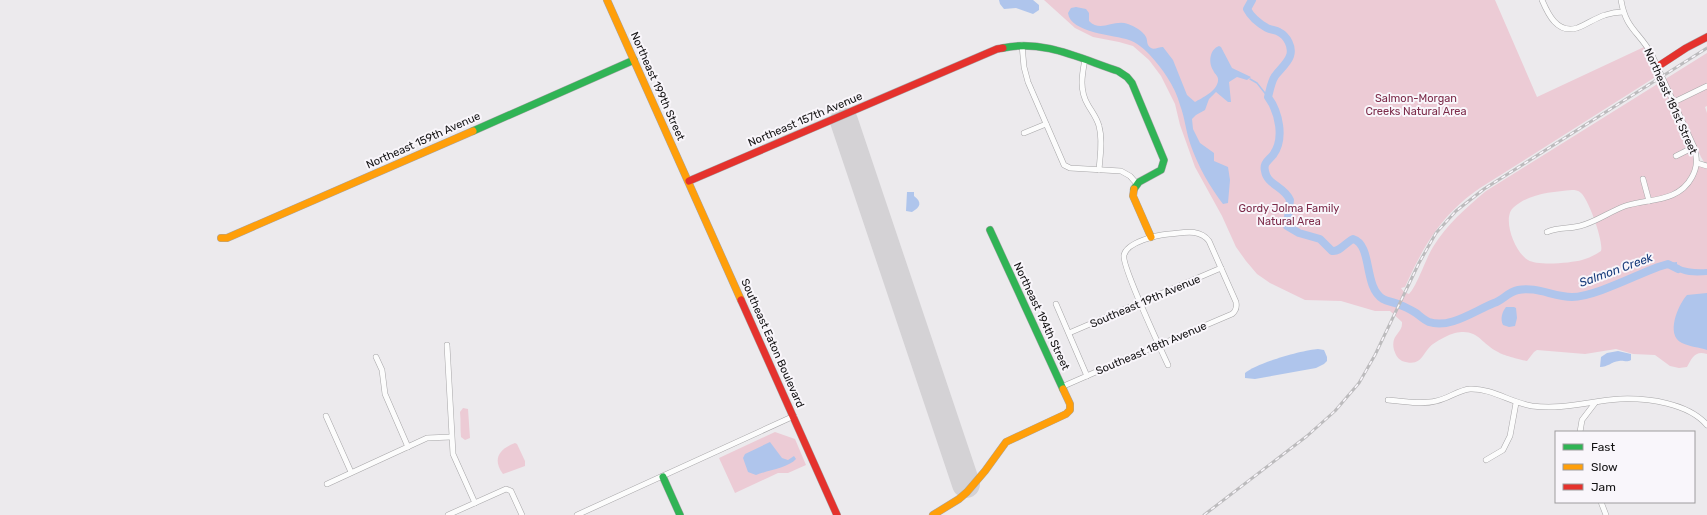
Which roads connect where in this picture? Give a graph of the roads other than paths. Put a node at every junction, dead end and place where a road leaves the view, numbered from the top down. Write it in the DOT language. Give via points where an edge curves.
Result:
graph roads {
  1 [pos="607,0"];
  2 [pos="1542,0"];
  3 [pos="1621,0"];
  4 [pos="1623,12"];
  5 [pos="1707,37"];
  6 [pos="1022,45"];
  7 [pos="1085,59"];
  8 [pos="634,60"];
  9 [pos="1657,67"];
  10 [pos="1707,86"];
  11 [pos="1674,102"];
  12 [pos="1046,124"];
  13 [pos="1024,133"];
  14 [pos="1694,147"];
  15 [pos="1676,156"];
  16 [pos="1697,163"];
  17 [pos="1707,166"];
  18 [pos="1099,170"];
  19 [pos="1644,179"];
  20 [pos="689,181"];
  21 [pos="1137,184"];
  22 [pos="1649,201"];
  23 [pos="990,230"];
  24 [pos="1547,232"];
  25 [pos="1151,237"];
  26 [pos="221,238"];
  27 [pos="1221,268"];
  28 [pos="1141,303"];
  29 [pos="1056,304"];
  30 [pos="1069,333"];
  31 [pos="447,345"];
  32 [pos="1159,345"];
  33 [pos="376,356"];
  34 [pos="1168,365"];
  35 [pos="1087,376"];
  36 [pos="1066,385"];
  37 [pos="1388,400"];
  38 [pos="1516,403"];
  39 [pos="1595,403"];
  40 [pos="326,416"];
  41 [pos="794,416"];
  42 [pos="1707,425"];
  43 [pos="1580,431"];
  44 [pos="451,437"];
  45 [pos="408,447"];
  46 [pos="1486,460"];
  47 [pos="351,472"];
  48 [pos="663,477"];
  49 [pos="326,484"];
  50 [pos="475,503"];
  51 [pos="1601,503"];
  52 [pos="678,514"];
  53 [pos="448,515"];
  54 [pos="522,515"];
  55 [pos="577,515"];
  56 [pos="837,515"];
  57 [pos="933,515"];
  58 [pos="1606,515"];
  1 -- 8 [label="street, Northeast 199th Street"];
  2 -- 4 [label="street" via="1556,24 1570,29 1605,15"];
  3 -- 4 [label="street, Northeast 181st Street"];
  4 -- 9 [label="street, Northeast 181st Street" via="1629,25 1648,47"];
  5 -- 9 [label="street"];
  6 -- 7 [label="street, Northeast 157th Avenue" via="1032,45"];
  6 -- 12 [label="street" via="1028,82"];
  6 -- 20 [label="street, Northeast 157th Avenue" via="997,49"];
  7 -- 18 [label="street" via="1081,77 1082,88 1100,128"];
  7 -- 21 [label="street, Northeast 157th Avenue" via="1127,76 1163,155 1164,165 1159,172"];
  8 -- 20 [label="street, Northeast 199th Street"];
  8 -- 26 [label="street, Northeast 159th Avenue" via="227,238"];
  9 -- 11 [label="street, Northeast 181st Street"];
  10 -- 11 [label="street"];
  11 -- 14 [label="street, Northeast 181st Street"];
  12 -- 13 [label="street"];
  12 -- 18 [label="street" via="1066,166"];
  14 -- 15 [label="street"];
  14 -- 16 [label="street, Northeast 181st Street"];
  16 -- 17 [label="street"];
  16 -- 22 [label="street" via="1691,179 1680,191"];
  18 -- 21 [label="street" via="1123,172"];
  19 -- 22 [label="street"];
  20 -- 41 [label="street, Southeast Eaton Boulevard"];
  21 -- 25 [label="street" via="1133,196"];
  22 -- 24 [label="street" via="1624,206 1580,226 1556,228"];
  23 -- 57 [label="street, Northeast 194th Street" via="1070,404 1069,411 1006,442 967,492"];
  25 -- 27 [label="street" via="1193,232 1202,234 1209,241"];
  25 -- 28 [label="street" via="1130,246 1124,255 1124,263"];
  27 -- 28 [label="street, Southeast 19th Avenue"];
  27 -- 32 [label="street, Southeast 18th Avenue" via="1236,302 1232,314"];
  28 -- 30 [label="street, Southeast 19th Avenue"];
  28 -- 32 [label="street"];
  29 -- 30 [label="street"];
  30 -- 35 [label="street"];
  31 -- 44 [label="street"];
  32 -- 34 [label="street"];
  32 -- 35 [label="street, Southeast 18th Avenue"];
  33 -- 45 [label="street" via="382,370 386,398"];
  35 -- 36 [label="street, Southeast 18th Avenue"];
  37 -- 38 [label="street" via="1429,403 1471,389 1491,393"];
  38 -- 39 [label="street" via="1567,408"];
  38 -- 46 [label="street" via="1510,436 1503,450"];
  39 -- 42 [label="street" via="1620,399 1654,401 1684,408 1701,418"];
  39 -- 43 [label="street" via="1582,420"];
  40 -- 47 [label="street"];
  41 -- 48 [label="street"];
  41 -- 56 [label="street, Southeast Eaton Boulevard"];
  44 -- 45 [label="street" via="427,438"];
  44 -- 50 [label="street" via="453,454"];
  45 -- 47 [label="street"];
  47 -- 49 [label="street"];
  48 -- 52 [label="street"];
  48 -- 55 [label="street"];
  50 -- 53 [label="street"];
  50 -- 54 [label="street" via="508,489"];
  51 -- 58 [label="street"];
}
